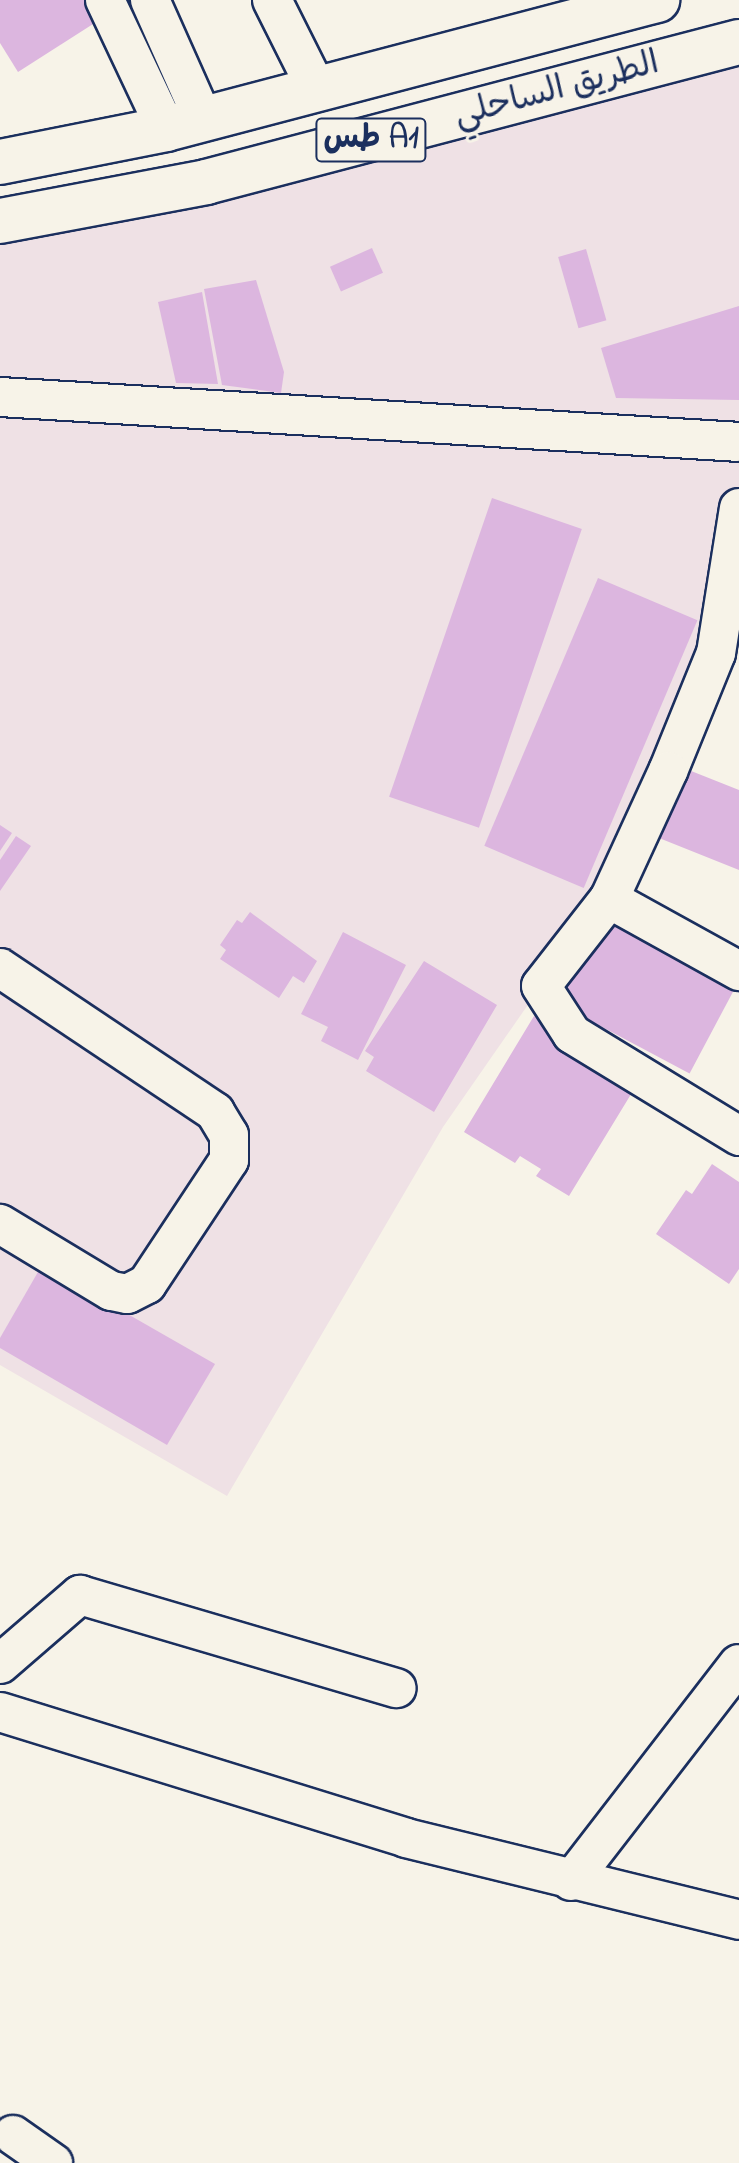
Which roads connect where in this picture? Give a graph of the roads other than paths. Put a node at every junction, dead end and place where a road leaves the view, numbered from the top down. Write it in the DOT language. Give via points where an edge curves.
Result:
graph roads {
  1 [pos="105,0"];
  2 [pos="150,0"];
  3 [pos="272,0"];
  4 [pos="657,0"];
  5 [pos="739,42"];
  6 [pos="317,90"];
  7 [pos="185,124"];
  8 [pos="0,162"];
  9 [pos="0,221"];
  10 [pos="0,397"];
  11 [pos="739,442"];
  12 [pos="739,508"];
  13 [pos="609,899"];
  14 [pos="0,968"];
  15 [pos="739,971"];
  16 [pos="739,1136"];
  17 [pos="0,1224"];
  18 [pos="0,1664"];
  19 [pos="739,1664"];
  20 [pos="397,1688"];
  21 [pos="0,1712"];
  22 [pos="571,1881"];
  23 [pos="739,1920"];
  24 [pos="13,2135"];
  25 [pos="53,2163"];
  1 -- 7 [label="street"];
  2 -- 7 [label="street"];
  3 -- 6 [label="street"];
  4 -- 6 [label="highway, الطريق الساحلي / طس A1"];
  5 -- 9 [label="highway, الطريق الساحلي / طس A1" via="206,182"];
  6 -- 7 [label="highway, الطريق الساحلي / طس A1"];
  7 -- 8 [label="highway, الطريق الساحلي / طس A1"];
  10 -- 11 [label="street"];
  12 -- 13 [label="street" via="716,653"];
  13 -- 15 [label="street"];
  13 -- 16 [label="street" via="541,986 572,1034"];
  14 -- 17 [label="street" via="215,1112 229,1135 229,1160 147,1284 127,1294 111,1291"];
  18 -- 20 [label="street" via="80,1595"];
  19 -- 22 [label="street"];
  21 -- 22 [label="street" via="406,1838"];
  22 -- 23 [label="street"];
  24 -- 25 [label="street"];
}
